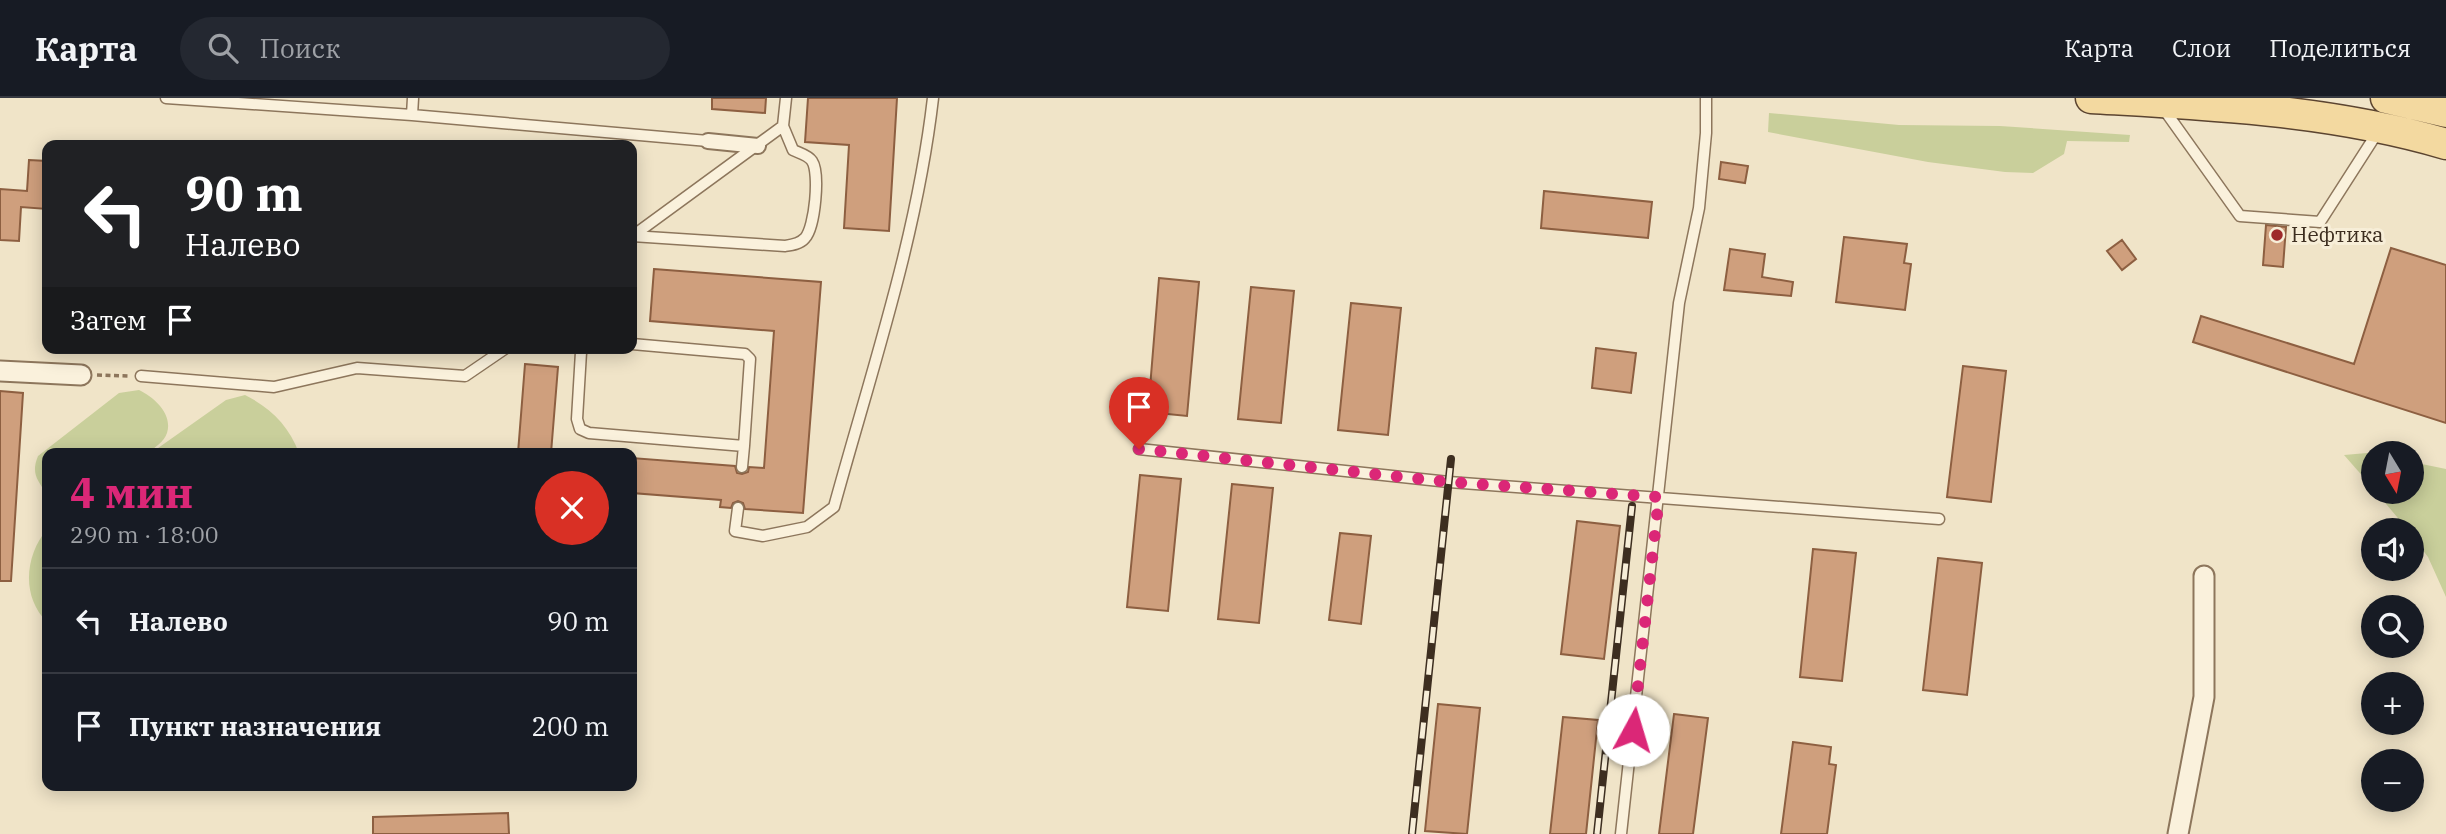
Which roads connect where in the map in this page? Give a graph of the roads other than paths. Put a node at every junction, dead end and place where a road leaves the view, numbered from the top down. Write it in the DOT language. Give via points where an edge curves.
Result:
graph roads {
  1 [pos="166,98"];
  2 [pos="413,98"];
  3 [pos="786,98"];
  4 [pos="933,98"];
  5 [pos="1706,98"];
  6 [pos="2091,98"];
  7 [pos="2406,100"];
  8 [pos="2158,102"];
  9 [pos="2446,112"];
  10 [pos="412,115"];
  11 [pos="783,126"];
  12 [pos="2381,127"];
  13 [pos="708,141"];
  14 [pos="2446,144"];
  15 [pos="758,146"];
  16 [pos="637,232"];
  17 [pos="637,235"];
  18 [pos="637,344"];
  19 [pos="497,354"];
  20 [pos="581,354"];
  21 [pos="0,371"];
  22 [pos="81,375"];
  23 [pos="141,376"];
  24 [pos="744,446"];
  25 [pos="1139,449"];
  26 [pos="742,467"];
  27 [pos="1659,497"];
  28 [pos="738,508"];
  29 [pos="1939,519"];
  30 [pos="2204,576"];
  31 [pos="1621,834"];
  32 [pos="2178,834"];
  1 -- 10 [label="lane"];
  2 -- 10 [label="lane"];
  3 -- 11 [label="lane"];
  4 -- 28 [label="lane" via="909,232 834,507 807,527 763,536 735,531"];
  5 -- 27 [label="lane" via="1699,208 1679,303"];
  6 -- 8 [label="main road"];
  7 -- 9 [label="main road"];
  8 -- 12 [label="main road"];
  8 -- 12 [label="lane" via="2240,216 2320,222"];
  10 -- 13 [label="lane"];
  11 -- 15 [label="lane"];
  11 -- 17 [label="lane" via="793,150 809,158 816,170 813,224 805,238 785,246"];
  12 -- 14 [label="main road"];
  13 -- 15 [label="street"];
  15 -- 16 [label="lane"];
  18 -- 24 [label="lane" via="745,354 750,359"];
  19 -- 23 [label="lane" via="465,376 357,368 274,387"];
  20 -- 24 [label="lane" via="580,429"];
  21 -- 22 [label="street"];
  24 -- 26 [label="lane"];
  25 -- 27 [label="lane" via="1449,482"];
  27 -- 29 [label="lane"];
  27 -- 31 [label="lane"];
  30 -- 32 [label="street" via="2204,697"];
}
